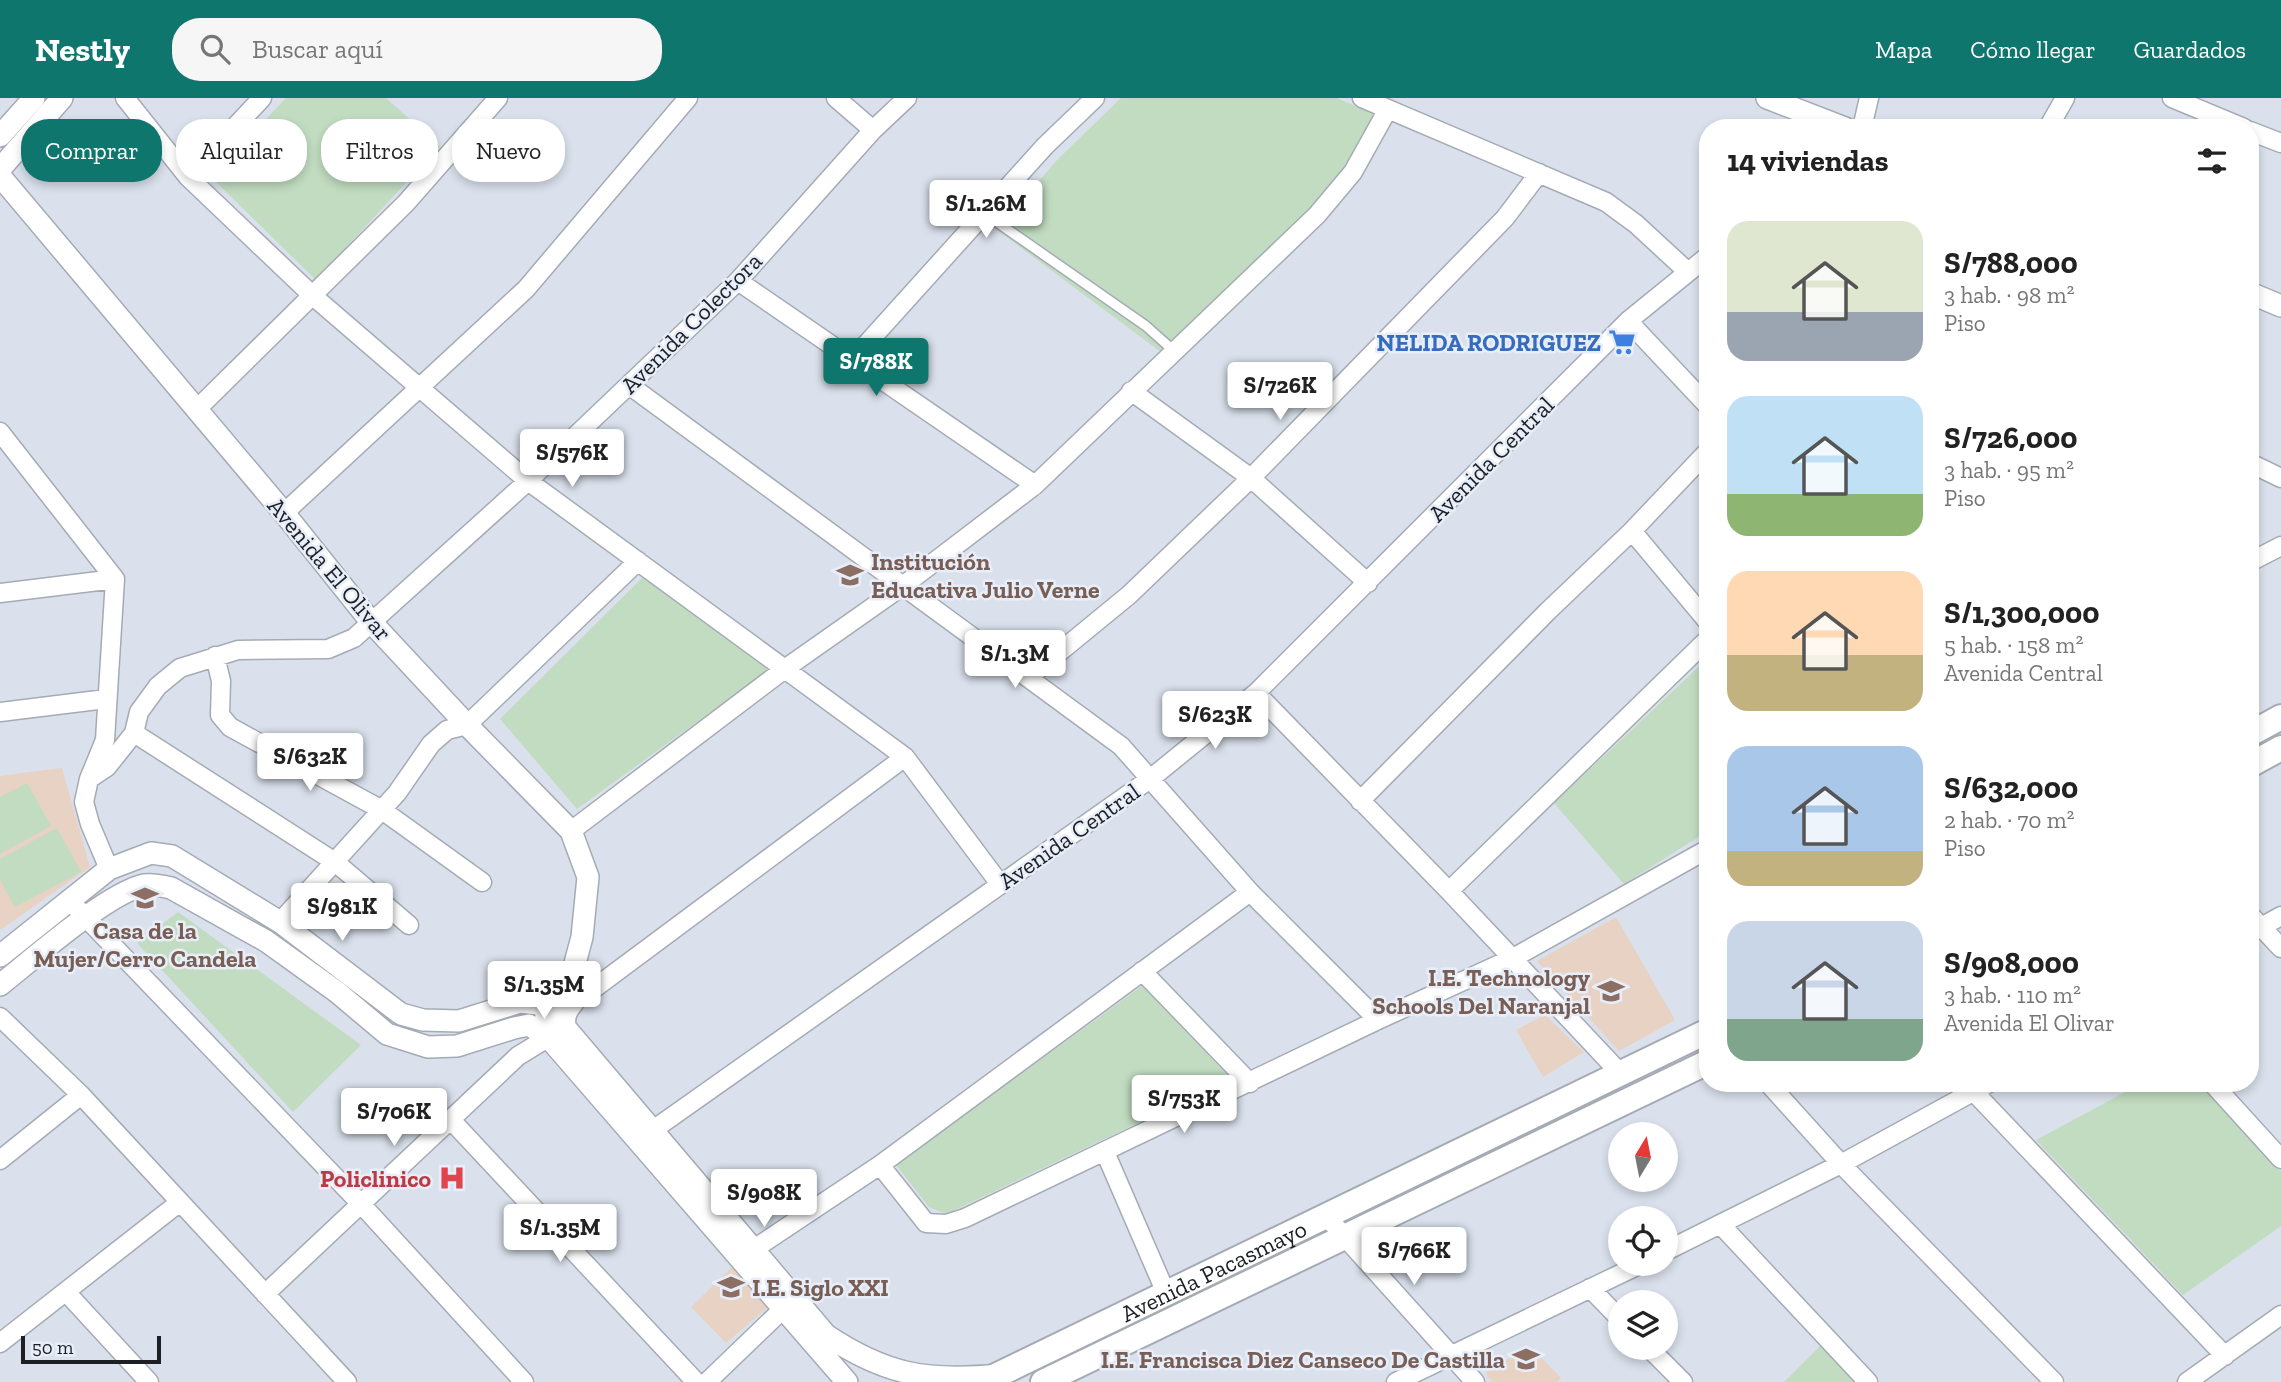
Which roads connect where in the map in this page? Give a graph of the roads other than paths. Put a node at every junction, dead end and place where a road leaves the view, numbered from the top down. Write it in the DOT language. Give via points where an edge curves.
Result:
graph roads {
  1 [pos="62,98"];
  2 [pos="125,98"];
  3 [pos="262,98"];
  4 [pos="498,98"];
  5 [pos="688,98"];
  6 [pos="836,98"];
  7 [pos="907,98"];
  8 [pos="1095,98"];
  9 [pos="1362,98"];
  10 [pos="1767,98"];
  11 [pos="1869,98"];
  12 [pos="2065,98"];
  13 [pos="2172,98"];
  14 [pos="22,103"];
  15 [pos="1388,109"];
  16 [pos="242,119"];
  17 [pos="1822,119"];
  18 [pos="1864,119"];
  19 [pos="2053,119"];
  20 [pos="2222,119"];
  21 [pos="873,130"];
  22 [pos="2259,134"];
  23 [pos="0,136"];
  24 [pos="2281,143"];
  25 [pos="176,162"];
  26 [pos="0,169"];
  27 [pos="1539,173"];
  28 [pos="0,176"];
  29 [pos="193,182"];
  30 [pos="984,213"];
  31 [pos="1699,263"];
  32 [pos="1688,272"];
  33 [pos="738,281"];
  34 [pos="313,296"];
  35 [pos="2259,297"];
  36 [pos="2281,306"];
  37 [pos="1628,321"];
  38 [pos="1174,351"];
  39 [pos="853,359"];
  40 [pos="629,385"];
  41 [pos="419,388"];
  42 [pos="1131,391"];
  43 [pos="1699,396"];
  44 [pos="197,409"];
  45 [pos="0,432"];
  46 [pos="1699,461"];
  47 [pos="2259,467"];
  48 [pos="1251,478"];
  49 [pos="2281,478"];
  50 [pos="528,481"];
  51 [pos="1035,485"];
  52 [pos="284,513"];
  53 [pos="1632,531"];
  54 [pos="2281,546"];
  55 [pos="2259,557"];
  56 [pos="638,561"];
  57 [pos="114,579"];
  58 [pos="1368,583"];
  59 [pos="904,585"];
  60 [pos="0,593"];
  61 [pos="1699,611"];
  62 [pos="372,623"];
  63 [pos="1699,648"];
  64 [pos="215,656"];
  65 [pos="786,668"];
  66 [pos="1029,677"];
  67 [pos="1256,693"];
  68 [pos="106,699"];
  69 [pos="0,712"];
  70 [pos="2281,716"];
  71 [pos="467,725"];
  72 [pos="2259,729"];
  73 [pos="134,733"];
  74 [pos="2281,748"];
  75 [pos="905,757"];
  76 [pos="2259,760"];
  77 [pos="89,779"];
  78 [pos="1150,779"];
  79 [pos="1360,801"];
  80 [pos="382,810"];
  81 [pos="572,831"];
  82 [pos="1699,854"];
  83 [pos="335,862"];
  84 [pos="109,869"];
  85 [pos="482,882"];
  86 [pos="1000,884"];
  87 [pos="1449,891"];
  88 [pos="1250,892"];
  89 [pos="69,900"];
  90 [pos="2281,916"];
  91 [pos="86,918"];
  92 [pos="280,922"];
  93 [pos="2259,923"];
  94 [pos="409,925"];
  95 [pos="2259,929"];
  96 [pos="2281,948"];
  97 [pos="0,956"];
  98 [pos="1513,958"];
  99 [pos="1142,971"];
  100 [pos="0,985"];
  101 [pos="559,1006"];
  102 [pos="0,1017"];
  103 [pos="1378,1020"];
  104 [pos="1699,1035"];
  105 [pos="1699,1066"];
  106 [pos="1621,1074"];
  107 [pos="1250,1083"];
  108 [pos="1776,1092"];
  109 [pos="1975,1092"];
  110 [pos="1986,1092"];
  111 [pos="2220,1092"];
  112 [pos="81,1095"];
  113 [pos="451,1120"];
  114 [pos="645,1136"];
  115 [pos="1105,1152"];
  116 [pos="2281,1159"];
  117 [pos="0,1160"];
  118 [pos="1841,1164"];
  119 [pos="880,1165"];
  120 [pos="180,1202"];
  121 [pos="362,1205"];
  122 [pos="1326,1216"];
  123 [pos="1721,1225"];
  124 [pos="1344,1237"];
  125 [pos="1678,1245"];
  126 [pos="746,1254"];
  127 [pos="1616,1276"];
  128 [pos="1590,1288"];
  129 [pos="66,1292"];
  130 [pos="1166,1293"];
  131 [pos="265,1294"];
  132 [pos="1608,1307"];
  133 [pos="783,1309"];
  134 [pos="2281,1315"];
  135 [pos="0,1343"];
  136 [pos="1449,1355"];
  137 [pos="2225,1356"];
  138 [pos="1661,1360"];
  139 [pos="991,1378"];
  140 [pos="148,1382"];
  141 [pos="347,1382"];
  142 [pos="524,1382"];
  143 [pos="696,1382"];
  144 [pos="707,1382"];
  145 [pos="847,1382"];
  146 [pos="1043,1382"];
  147 [pos="1396,1382"];
  148 [pos="1475,1382"];
  149 [pos="1683,1382"];
  150 [pos="1868,1382"];
  151 [pos="2054,1382"];
  152 [pos="2187,1382"];
  1 -- 26 [label="street"];
  2 -- 25 [label="street"];
  3 -- 16 [label="street"];
  4 -- 34 [label="street" via="406,203"];
  5 -- 41 [label="street" via="526,289"];
  6 -- 21 [label="street"];
  7 -- 21 [label="street, Avenida Colectora"];
  8 -- 30 [label="street"];
  9 -- 15 [label="street"];
  10 -- 17 [label="street"];
  11 -- 18 [label="street"];
  12 -- 19 [label="street"];
  13 -- 20 [label="street"];
  14 -- 23 [label="street"];
  15 -- 27 [label="street"];
  15 -- 38 [label="street" via="1353,172 1317,215"];
  21 -- 33 [label="street, Avenida Colectora"];
  22 -- 24 [label="street"];
  27 -- 32 [label="street" via="1606,202"];
  27 -- 48 [label="street" via="1505,218"];
  28 -- 44 [label="street, Avenida El Olivar"];
  29 -- 34 [label="street"];
  30 -- 38 [label="lane" via="1146,326"];
  30 -- 39 [label="street"];
  31 -- 32 [label="street, Avenida Central"];
  32 -- 37 [label="street, Avenida Central"];
  33 -- 39 [label="street"];
  33 -- 40 [label="street, Avenida Colectora"];
  34 -- 41 [label="street"];
  34 -- 44 [label="street"];
  35 -- 36 [label="street"];
  37 -- 43 [label="street"];
  37 -- 58 [label="street, Avenida Central"];
  38 -- 42 [label="street"];
  39 -- 51 [label="street"];
  40 -- 50 [label="street, Avenida Colectora"];
  40 -- 59 [label="street"];
  41 -- 50 [label="street"];
  41 -- 52 [label="street"];
  42 -- 48 [label="street"];
  42 -- 51 [label="street"];
  44 -- 52 [label="street, Avenida El Olivar"];
  45 -- 57 [label="street"];
  46 -- 53 [label="street"];
  47 -- 49 [label="street"];
  48 -- 58 [label="street"];
  48 -- 66 [label="street" via="1129,595"];
  50 -- 56 [label="street"];
  50 -- 62 [label="street, Avenida Colectora"];
  51 -- 59 [label="street"];
  52 -- 62 [label="street, Avenida El Olivar"];
  53 -- 61 [label="street"];
  53 -- 79 [label="street"];
  54 -- 55 [label="street"];
  56 -- 65 [label="street"];
  56 -- 71 [label="street"];
  57 -- 60 [label="street"];
  57 -- 68 [label="street"];
  58 -- 67 [label="street, Avenida Central"];
  59 -- 65 [label="street"];
  59 -- 66 [label="street"];
  62 -- 64 [label="street, Avenida Colectora" via="354,638 328,649 238,650"];
  62 -- 71 [label="street, Avenida El Olivar"];
  63 -- 87 [label="street"];
  64 -- 73 [label="street, Avenida Colectora" via="180,668 158,686 139,712"];
  64 -- 80 [label="street" via="221,681 220,715 230,727"];
  65 -- 75 [label="street"];
  65 -- 81 [label="street"];
  66 -- 78 [label="street" via="1121,746"];
  67 -- 78 [label="street, Avenida Central"];
  67 -- 79 [label="street"];
  68 -- 69 [label="street"];
  68 -- 77 [label="street" via="105,740"];
  70 -- 72 [label="main road"];
  71 -- 80 [label="street" via="447,730 431,744"];
  71 -- 81 [label="street, Avenida El Olivar"];
  73 -- 77 [label="street, Avenida Colectora" via="107,767"];
  73 -- 83 [label="street"];
  74 -- 76 [label="main road"];
  75 -- 86 [label="street"];
  75 -- 101 [label="street" via="596,987"];
  77 -- 84 [label="street" via="85,802"];
  78 -- 86 [label="street, Avenida Central"];
  78 -- 88 [label="street"];
  79 -- 87 [label="street"];
  80 -- 83 [label="street"];
  80 -- 85 [label="street"];
  81 -- 101 [label="street, Avenida El Olivar" via="588,877 582,937"];
  82 -- 98 [label="street"];
  83 -- 92 [label="street"];
  83 -- 94 [label="street"];
  84 -- 89 [label="street"];
  84 -- 92 [label="street" via="151,853 172,856"];
  86 -- 114 [label="street, Avenida Central"];
  87 -- 98 [label="street"];
  88 -- 99 [label="street"];
  88 -- 103 [label="street"];
  89 -- 91 [label="street"];
  89 -- 97 [label="street"];
  90 -- 93 [label="street"];
  91 -- 100 [label="street"];
  91 -- 101 [label="street" via="123,893 146,885 171,888 266,941 387,1034 428,1047 457,1046 529,1025"];
  91 -- 121 [label="street"];
  92 -- 101 [label="street" via="401,1014 459,1021 520,1002"];
  95 -- 96 [label="street"];
  98 -- 103 [label="street"];
  98 -- 106 [label="street"];
  99 -- 107 [label="street"];
  99 -- 119 [label="street"];
  101 -- 113 [label="street" via="519,1056"];
  101 -- 114 [label="street"];
  102 -- 112 [label="street"];
  103 -- 107 [label="street"];
  104 -- 106 [label="main road, Avenida Pacasmayo"];
  105 -- 124 [label="main road, Avenida Pacasmayo"];
  106 -- 122 [label="main road, Avenida Pacasmayo"];
  107 -- 115 [label="street"];
  108 -- 118 [label="street"];
  109 -- 118 [label="street"];
  110 -- 137 [label="street"];
  111 -- 116 [label="street"];
  112 -- 117 [label="street"];
  112 -- 120 [label="street"];
  113 -- 121 [label="street"];
  113 -- 143 [label="street"];
  114 -- 126 [label="street"];
  115 -- 119 [label="street" via="946,1224 926,1223"];
  115 -- 130 [label="street"];
  118 -- 123 [label="street"];
  118 -- 151 [label="street"];
  119 -- 126 [label="street"];
  120 -- 129 [label="street"];
  120 -- 131 [label="street"];
  121 -- 131 [label="street"];
  121 -- 142 [label="street"];
  122 -- 124 [label="street"];
  122 -- 130 [label="main road, Avenida Pacasmayo"];
  123 -- 125 [label="street"];
  123 -- 150 [label="street"];
  124 -- 136 [label="street"];
  124 -- 146 [label="main road, Avenida Pacasmayo"];
  126 -- 133 [label="street"];
  126 -- 139 [label="street" via="826,1335 855,1355 920,1376"];
  127 -- 128 [label="street"];
  128 -- 132 [label="street"];
  128 -- 136 [label="street"];
  129 -- 135 [label="street"];
  129 -- 140 [label="street"];
  130 -- 139 [label="main road, Avenida Pacasmayo"];
  131 -- 141 [label="street"];
  133 -- 144 [label="street"];
  133 -- 145 [label="street"];
  134 -- 137 [label="street"];
  136 -- 147 [label="street"];
  136 -- 148 [label="street"];
  137 -- 152 [label="street"];
  138 -- 149 [label="street"];
}
